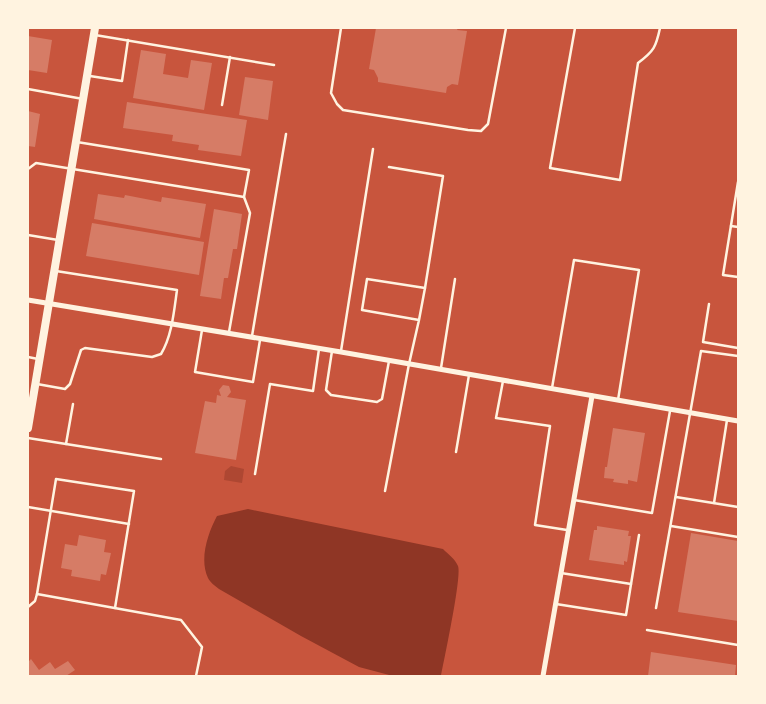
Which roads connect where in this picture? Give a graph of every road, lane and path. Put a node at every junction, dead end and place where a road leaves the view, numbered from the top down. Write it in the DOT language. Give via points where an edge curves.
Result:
graph roads {
  1 [pos="340,28"];
  2 [pos="506,28"];
  3 [pos="575,28"];
  4 [pos="660,28"];
  5 [pos="94,31"];
  6 [pos="128,40"];
  7 [pos="230,57"];
  8 [pos="274,64"];
  9 [pos="86,76"];
  10 [pos="28,89"];
  11 [pos="83,99"];
  12 [pos="222,105"];
  13 [pos="286,134"];
  14 [pos="76,142"];
  15 [pos="373,149"];
  16 [pos="389,167"];
  17 [pos="71,168"];
  18 [pos="28,169"];
  19 [pos="738,182"];
  20 [pos="244,197"];
  21 [pos="731,226"];
  22 [pos="738,227"];
  23 [pos="28,235"];
  24 [pos="59,241"];
  25 [pos="54,271"];
  26 [pos="738,277"];
  27 [pos="455,279"];
  28 [pos="425,288"];
  29 [pos="28,300"];
  30 [pos="48,304"];
  31 [pos="709,304"];
  32 [pos="419,320"];
  33 [pos="171,324"];
  34 [pos="202,330"];
  35 [pos="229,334"];
  36 [pos="252,338"];
  37 [pos="260,339"];
  38 [pos="738,348"];
  39 [pos="319,349"];
  40 [pos="332,351"];
  41 [pos="341,352"];
  42 [pos="738,356"];
  43 [pos="28,357"];
  44 [pos="39,359"];
  45 [pos="389,361"];
  46 [pos="409,364"];
  47 [pos="440,370"];
  48 [pos="469,375"];
  49 [pos="503,381"];
  50 [pos="35,383"];
  51 [pos="552,389"];
  52 [pos="592,396"];
  53 [pos="618,400"];
  54 [pos="72,404"];
  55 [pos="670,409"];
  56 [pos="691,413"];
  57 [pos="728,419"];
  58 [pos="738,421"];
  59 [pos="28,428"];
  60 [pos="28,438"];
  61 [pos="66,444"];
  62 [pos="456,452"];
  63 [pos="161,459"];
  64 [pos="255,474"];
  65 [pos="386,491"];
  66 [pos="676,497"];
  67 [pos="574,500"];
  68 [pos="714,503"];
  69 [pos="28,507"];
  70 [pos="738,507"];
  71 [pos="50,511"];
  72 [pos="129,524"];
  73 [pos="671,526"];
  74 [pos="569,530"];
  75 [pos="639,535"];
  76 [pos="738,537"];
  77 [pos="561,573"];
  78 [pos="631,584"];
  79 [pos="38,594"];
  80 [pos="556,604"];
  81 [pos="28,607"];
  82 [pos="115,608"];
  83 [pos="656,608"];
  84 [pos="646,630"];
  85 [pos="738,645"];
  86 [pos="196,676"];
  87 [pos="543,676"];
  1 -- 2 [label="lane" via="332,93 343,110 481,130 488,124"];
  3 -- 4 [label="lane" via="550,168 620,180 638,63 657,44"];
  5 -- 6 [label="lane"];
  5 -- 9 [label="main road"];
  6 -- 7 [label="lane"];
  6 -- 9 [label="lane" via="122,81"];
  7 -- 8 [label="lane"];
  7 -- 12 [label="lane"];
  9 -- 11 [label="main road"];
  10 -- 11 [label="lane"];
  11 -- 14 [label="main road"];
  13 -- 36 [label="lane"];
  14 -- 17 [label="main road"];
  14 -- 20 [label="lane" via="249,170"];
  15 -- 41 [label="lane"];
  16 -- 28 [label="lane" via="443,176"];
  17 -- 18 [label="lane" via="36,162"];
  17 -- 20 [label="lane"];
  17 -- 24 [label="main road"];
  19 -- 21 [label="lane"];
  20 -- 35 [label="lane" via="250,213"];
  21 -- 22 [label="lane"];
  21 -- 26 [label="lane" via="723,275"];
  23 -- 24 [label="lane"];
  24 -- 25 [label="main road"];
  25 -- 30 [label="main road"];
  25 -- 33 [label="lane" via="177,290"];
  27 -- 47 [label="lane"];
  28 -- 32 [label="lane"];
  28 -- 32 [label="lane" via="367,279 362,310"];
  29 -- 30 [label="street"];
  30 -- 33 [label="street"];
  30 -- 44 [label="main road"];
  31 -- 38 [label="lane" via="703,342"];
  32 -- 46 [label="lane"];
  33 -- 34 [label="street"];
  33 -- 50 [label="lane" via="161,354 152,357 85,348 81,350 70,384 65,389"];
  34 -- 35 [label="street"];
  34 -- 37 [label="lane" via="195,372 253,382"];
  35 -- 36 [label="street"];
  36 -- 37 [label="street"];
  37 -- 39 [label="street"];
  39 -- 40 [label="street"];
  39 -- 64 [label="lane" via="313,391 270,384"];
  40 -- 41 [label="street"];
  40 -- 45 [label="lane" via="326,390 331,395 377,402 382,399"];
  41 -- 45 [label="street"];
  42 -- 56 [label="lane" via="701,350"];
  43 -- 44 [label="lane"];
  44 -- 50 [label="main road"];
  45 -- 46 [label="street"];
  46 -- 47 [label="street"];
  46 -- 65 [label="lane"];
  47 -- 48 [label="street"];
  48 -- 49 [label="street"];
  48 -- 62 [label="lane"];
  49 -- 51 [label="street"];
  49 -- 74 [label="lane" via="496,418 550,426 535,525"];
  50 -- 59 [label="main road"];
  51 -- 52 [label="street"];
  51 -- 53 [label="lane" via="574,260 639,270"];
  52 -- 53 [label="street"];
  52 -- 67 [label="street"];
  53 -- 55 [label="street"];
  54 -- 61 [label="lane"];
  55 -- 56 [label="street"];
  55 -- 67 [label="lane" via="652,513"];
  56 -- 57 [label="street"];
  56 -- 66 [label="lane"];
  57 -- 58 [label="street"];
  57 -- 68 [label="lane"];
  60 -- 61 [label="lane"];
  61 -- 63 [label="lane"];
  66 -- 68 [label="lane"];
  66 -- 73 [label="lane"];
  67 -- 74 [label="street"];
  68 -- 70 [label="lane"];
  69 -- 71 [label="lane"];
  71 -- 72 [label="lane"];
  71 -- 72 [label="lane" via="56,478 134,491"];
  71 -- 79 [label="lane"];
  72 -- 82 [label="lane"];
  73 -- 76 [label="lane"];
  73 -- 83 [label="lane"];
  74 -- 77 [label="street"];
  75 -- 78 [label="lane"];
  77 -- 78 [label="lane"];
  77 -- 80 [label="street"];
  78 -- 80 [label="lane" via="626,616"];
  79 -- 81 [label="lane"];
  79 -- 82 [label="lane"];
  80 -- 87 [label="street"];
  82 -- 86 [label="lane" via="181,620 202,647"];
  84 -- 85 [label="lane"];
}
